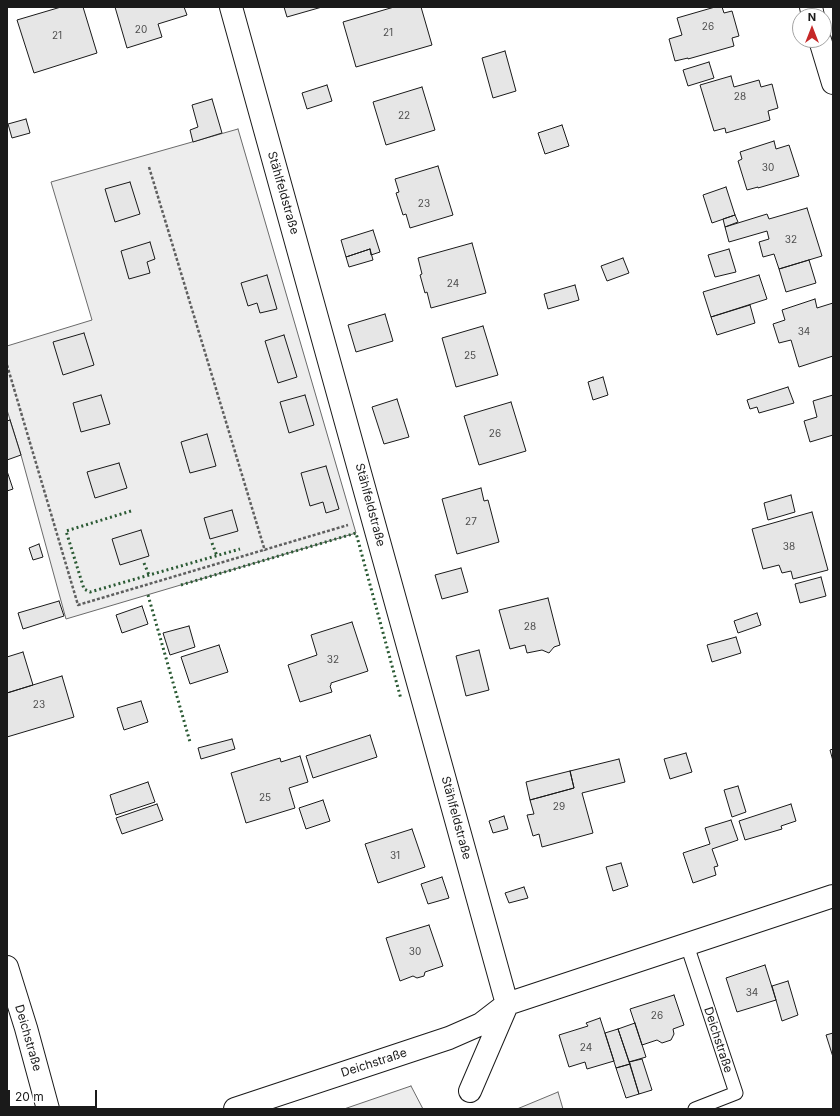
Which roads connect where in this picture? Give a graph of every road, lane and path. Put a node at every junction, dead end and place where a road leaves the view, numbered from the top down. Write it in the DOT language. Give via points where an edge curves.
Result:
graph roads {
  1 [pos="231,7"];
  2 [pos="822,48"];
  3 [pos="833,83"];
  4 [pos="149,167"];
  5 [pos="7,365"];
  6 [pos="374,519"];
  7 [pos="265,551"];
  8 [pos="833,896"];
  9 [pos="687,945"];
  10 [pos="7,967"];
  11 [pos="507,1004"];
  12 [pos="470,1091"];
  13 [pos="48,1109"];
  14 [pos="235,1109"];
  15 [pos="695,1109"];
  1 -- 6 [label="street, Stählfeldstraße"];
  2 -- 3 [label="street"];
  4 -- 7 [label="path"];
  5 -- 7 [label="path" via="78,606"];
  6 -- 7 [label="path"];
  6 -- 11 [label="street, Stählfeldstraße"];
  8 -- 9 [label="street, Deichstraße"];
  9 -- 11 [label="street, Deichstraße"];
  9 -- 15 [label="lane, Deichstraße" via="736,1093"];
  10 -- 13 [label="street, Deichstraße"];
  11 -- 12 [label="street"];
  11 -- 14 [label="street, Deichstraße" via="481,1024 449,1038"];
}
